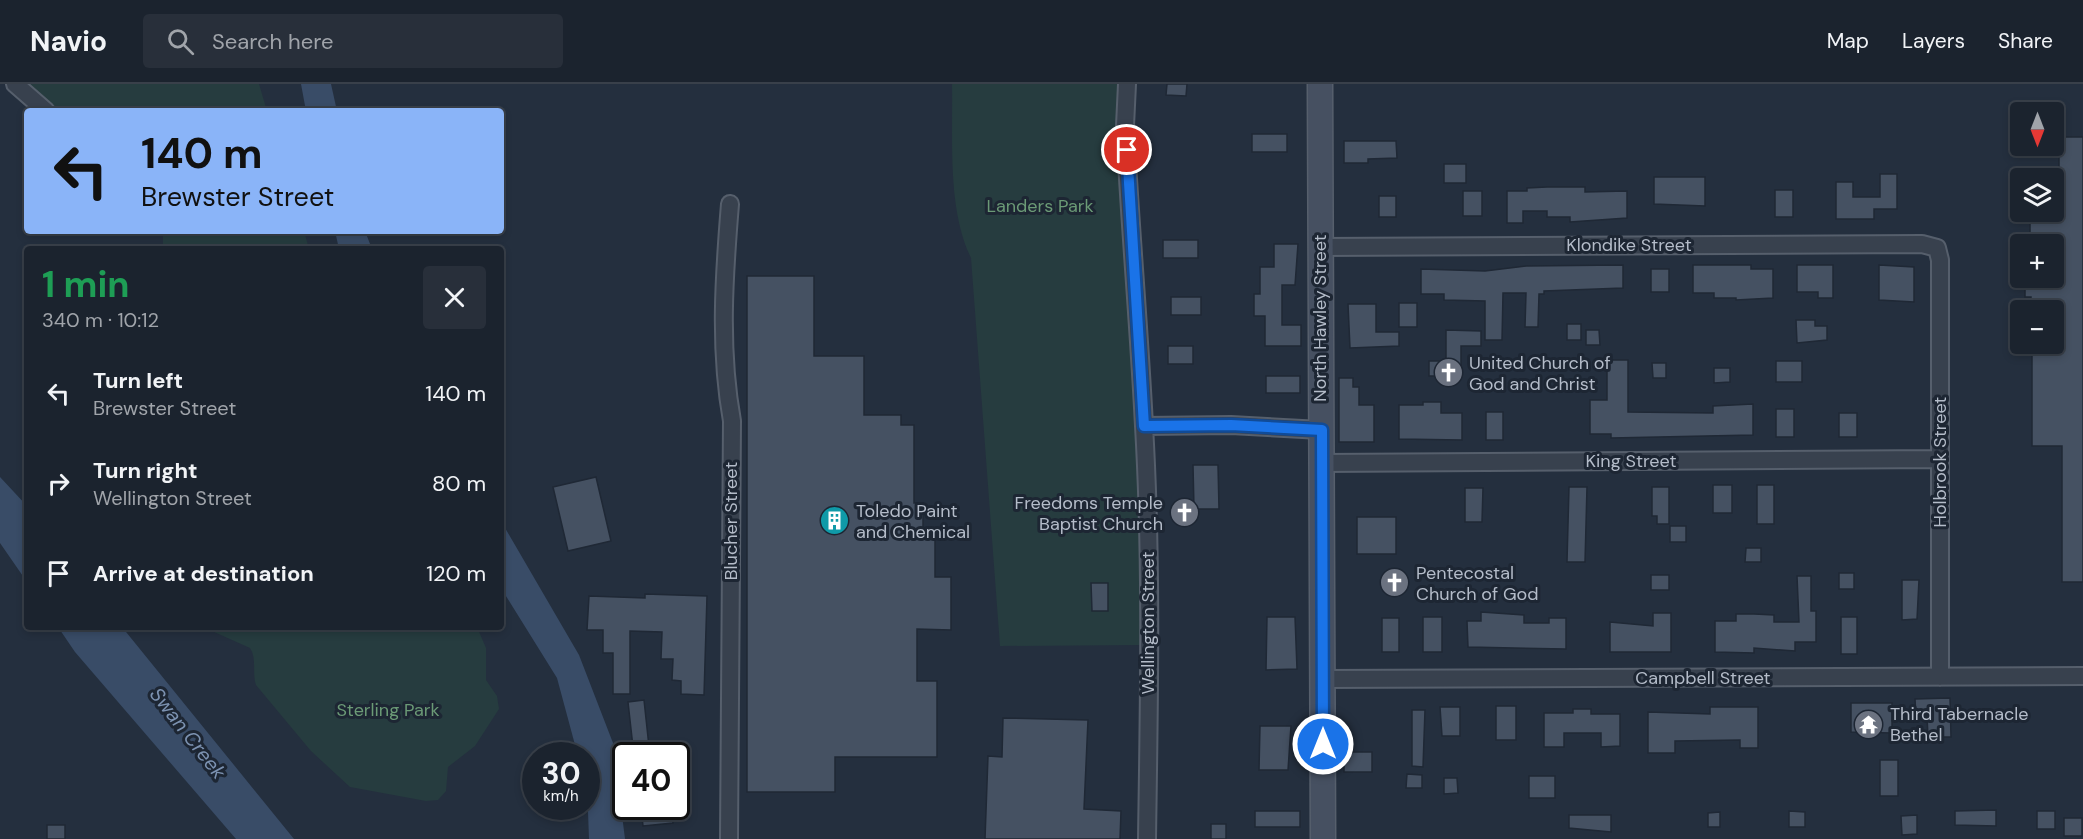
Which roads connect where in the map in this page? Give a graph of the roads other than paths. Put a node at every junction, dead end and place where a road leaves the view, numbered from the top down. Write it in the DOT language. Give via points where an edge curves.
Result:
graph roads {
  1 [pos="15,84"];
  2 [pos="1126,84"];
  3 [pos="1320,84"];
  4 [pos="43,108"];
  5 [pos="730,204"];
  6 [pos="1320,247"];
  7 [pos="1937,248"];
  8 [pos="1144,426"];
  9 [pos="1322,430"];
  10 [pos="1940,459"];
  11 [pos="1322,463"];
  12 [pos="2083,676"];
  13 [pos="1940,677"];
  14 [pos="1323,679"];
  15 [pos="729,839"];
  16 [pos="1146,839"];
  17 [pos="1323,839"];
  1 -- 4 [label="street"];
  2 -- 8 [label="street, Wellington Street" via="1125,126"];
  3 -- 6 [label="street, North Hawley Street"];
  5 -- 15 [label="street, Blucher Street" via="722,308 725,385 732,421"];
  6 -- 7 [label="street, Klondike Street" via="1922,244"];
  6 -- 9 [label="street, North Hawley Street"];
  7 -- 10 [label="street, Holbrook Street"];
  8 -- 9 [label="street"];
  8 -- 16 [label="street, Wellington Street" via="1150,651"];
  9 -- 11 [label="street, North Hawley Street"];
  10 -- 11 [label="street, King Street"];
  10 -- 13 [label="street, Holbrook Street"];
  11 -- 14 [label="street, North Hawley Street"];
  12 -- 13 [label="street, Campbell Street"];
  13 -- 14 [label="street, Campbell Street"];
  14 -- 17 [label="street, North Hawley Street"];
}
